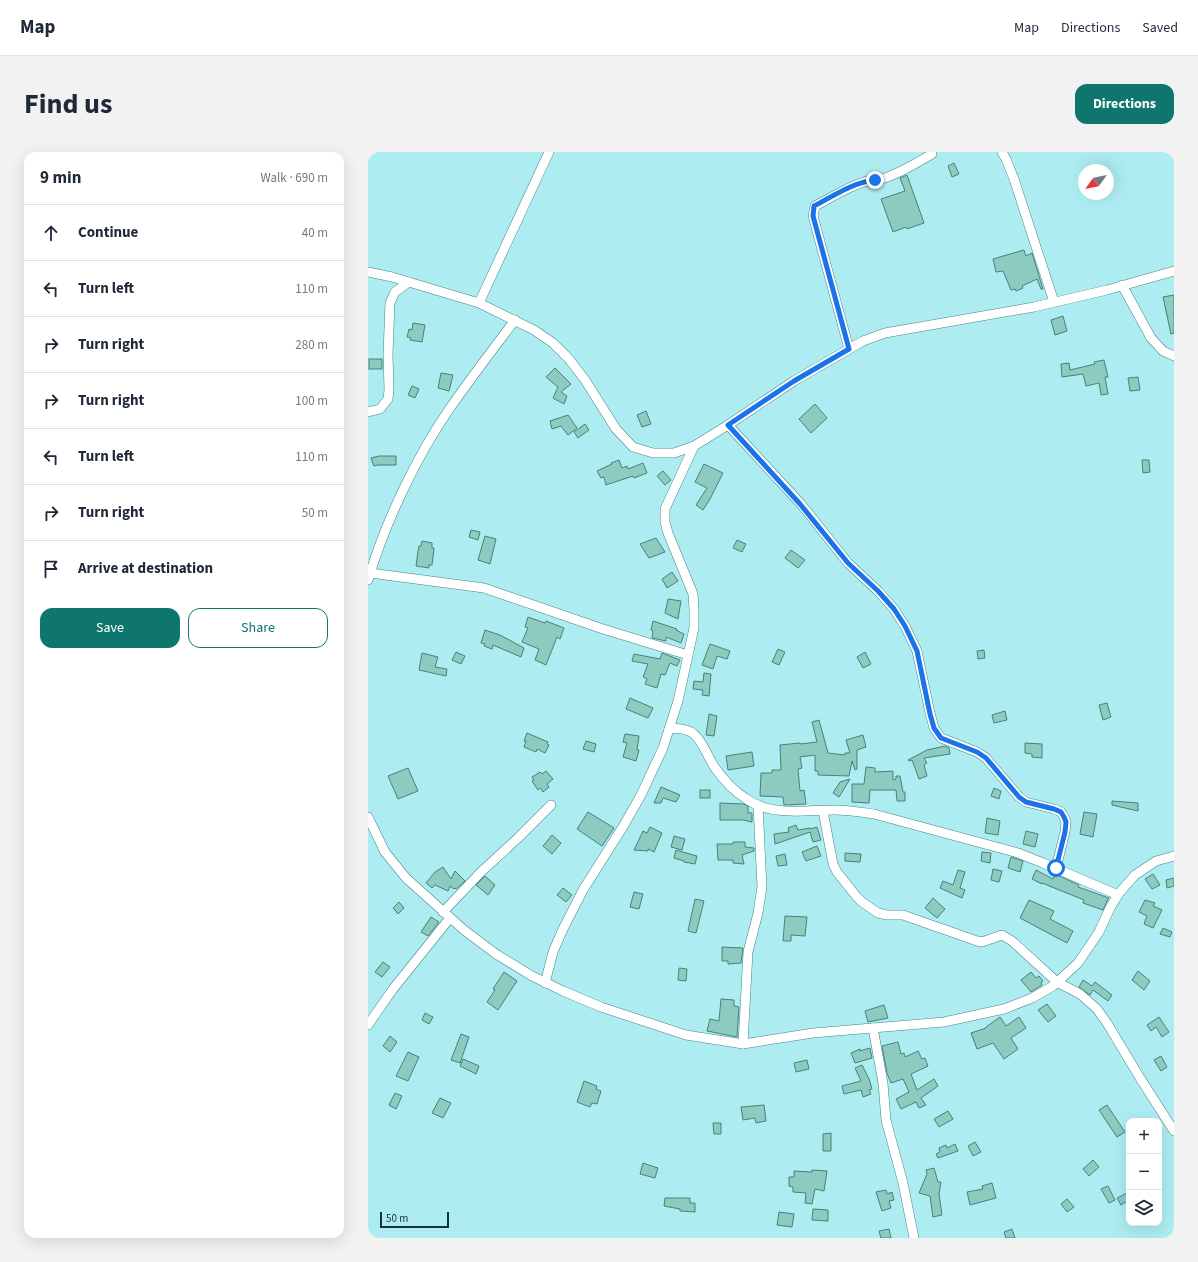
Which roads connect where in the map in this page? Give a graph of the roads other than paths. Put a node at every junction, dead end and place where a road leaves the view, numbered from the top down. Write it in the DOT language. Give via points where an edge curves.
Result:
graph roads {
  1 [pos="549,152"];
  2 [pos="1002,152"];
  3 [pos="933,153"];
  4 [pos="1174,271"];
  5 [pos="368,272"];
  6 [pos="409,282"];
  7 [pos="1122,285"];
  8 [pos="1054,302"];
  9 [pos="480,303"];
  10 [pos="515,320"];
  11 [pos="849,349"];
  12 [pos="1174,356"];
  13 [pos="368,412"];
  14 [pos="728,425"];
  15 [pos="694,446"];
  16 [pos="369,577"];
  17 [pos="688,655"];
  18 [pos="669,730"];
  19 [pos="758,805"];
  20 [pos="551,806"];
  21 [pos="823,811"];
  22 [pos="368,817"];
  23 [pos="1174,856"];
  24 [pos="1056,868"];
  25 [pos="1118,895"];
  26 [pos="446,915"];
  27 [pos="1058,982"];
  28 [pos="545,983"];
  29 [pos="368,1025"];
  30 [pos="873,1028"];
  31 [pos="743,1044"];
  32 [pos="1174,1130"];
  33 [pos="914,1238"];
  1 -- 9 [label="street"];
  2 -- 8 [label="street" via="1014,179"];
  3 -- 11 [label="street" via="908,168 887,177 866,181 814,206 813,216"];
  4 -- 7 [label="street"];
  5 -- 6 [label="street"];
  6 -- 9 [label="street"];
  6 -- 13 [label="street" via="395,292 390,303 388,399 380,409"];
  7 -- 8 [label="street"];
  7 -- 12 [label="street" via="1151,338 1163,351"];
  8 -- 11 [label="street" via="885,333"];
  9 -- 10 [label="street"];
  10 -- 15 [label="street" via="553,343 569,360 616,429 633,446 653,453 674,453"];
  10 -- 16 [label="street" via="450,409 422,456 384,534"];
  11 -- 14 [label="street" via="794,381"];
  14 -- 15 [label="street"];
  14 -- 24 [label="street" via="800,504 848,563 894,609 917,651 930,714 934,728 941,738 986,758 1026,802 1061,812 1066,822"];
  15 -- 17 [label="street" via="666,509 665,522 693,594 694,628"];
  16 -- 17 [label="street" via="484,588"];
  17 -- 18 [label="street"];
  18 -- 19 [label="street" via="679,728 697,736 727,782 745,798"];
  18 -- 28 [label="street" via="641,795 582,890 553,952"];
  19 -- 21 [label="street" via="787,812"];
  19 -- 31 [label="street" via="762,887 748,952"];
  20 -- 26 [label="street" via="481,872"];
  21 -- 24 [label="street" via="874,814 1018,853"];
  21 -- 27 [label="street" via="837,872 856,896 870,908 887,915 908,916 977,941 982,942 1002,935"];
  22 -- 26 [label="street" via="385,852 406,878"];
  23 -- 25 [label="street" via="1156,861 1135,875"];
  24 -- 25 [label="street"];
  25 -- 27 [label="street" via="1099,932 1078,963"];
  26 -- 28 [label="street" via="496,954"];
  26 -- 29 [label="street"];
  27 -- 30 [label="street" via="1032,998 974,1017"];
  27 -- 32 [label="street" via="1080,994 1097,1009"];
  28 -- 31 [label="street" via="601,1007 686,1035"];
  30 -- 31 [label="street" via="813,1033"];
  30 -- 33 [label="street" via="883,1083 886,1120"];
}
